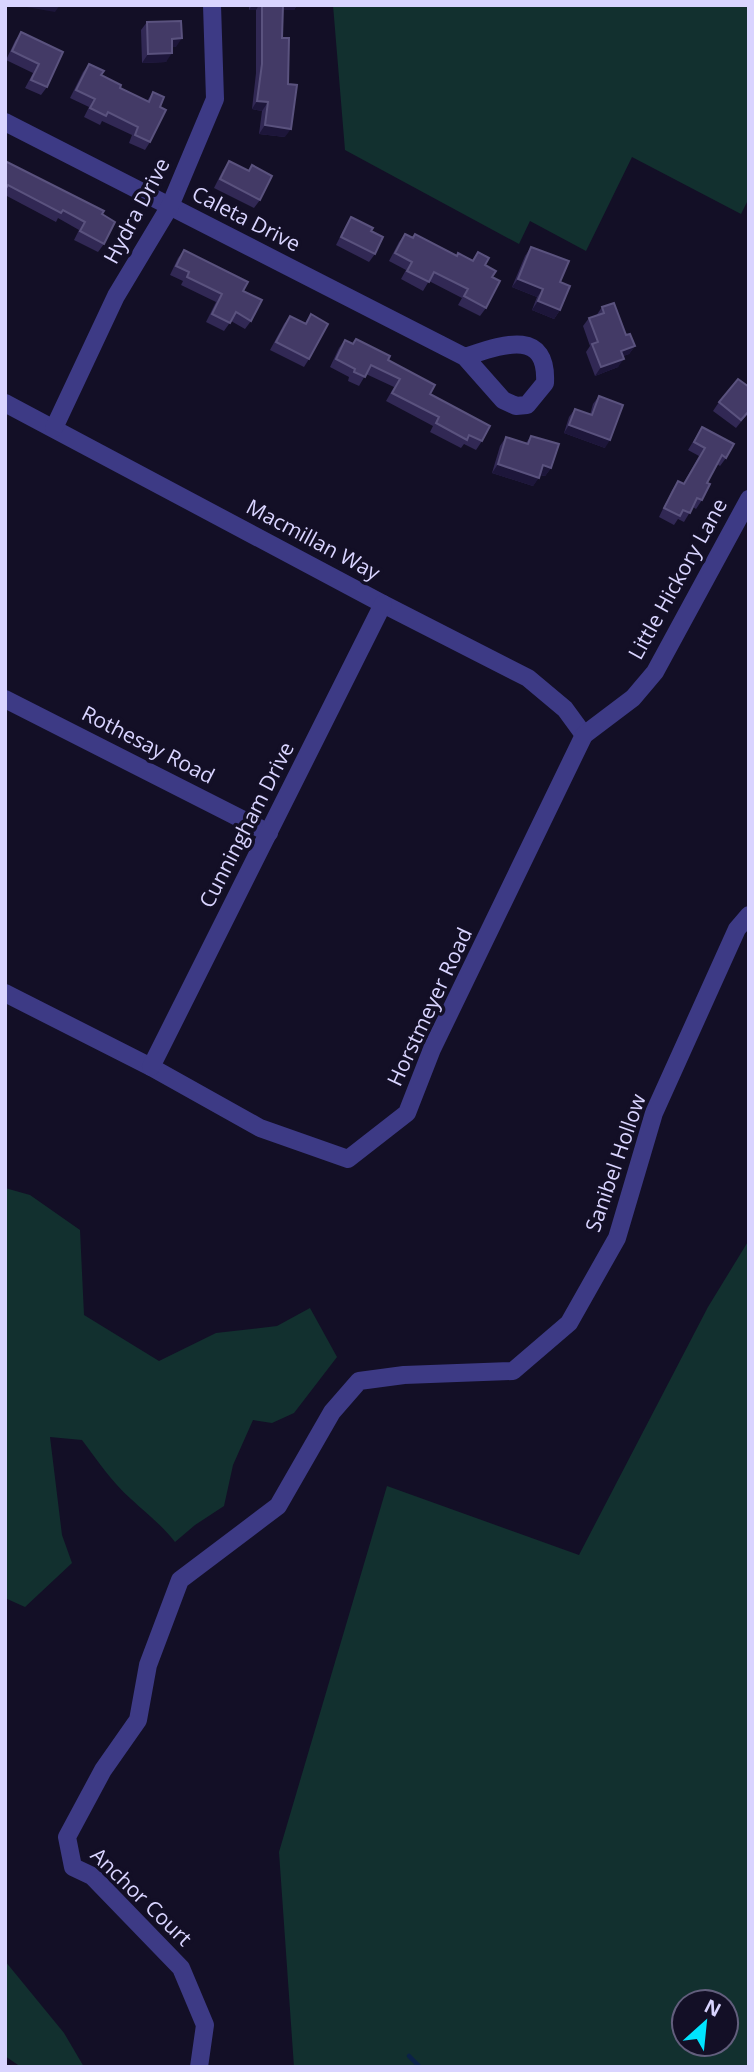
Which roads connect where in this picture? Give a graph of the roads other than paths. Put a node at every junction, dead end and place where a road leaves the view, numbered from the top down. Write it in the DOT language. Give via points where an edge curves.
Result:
graph roads {
  1 [pos="212,5"];
  2 [pos="5,122"];
  3 [pos="170,206"];
  4 [pos="465,357"];
  5 [pos="5,403"];
  6 [pos="54,428"];
  7 [pos="749,499"];
  8 [pos="383,604"];
  9 [pos="5,699"];
  10 [pos="584,735"];
  11 [pos="269,833"];
  12 [pos="749,915"];
  13 [pos="5,993"];
  14 [pos="150,1067"];
  15 [pos="67,1837"];
  16 [pos="199,2067"];
  1 -- 3 [label="street, Hydra Drive" via="215,99"];
  2 -- 3 [label="street, Caleta Drive"];
  3 -- 4 [label="street, Caleta Drive"];
  3 -- 6 [label="street, Hydra Drive" via="116,296"];
  4 -- 4 [label="street, Caleta Drive" via="503,400 516,406 527,405 545,383 544,361 527,346 514,343"];
  5 -- 6 [label="street, Macmillan Way"];
  6 -- 8 [label="street, Macmillan Way"];
  7 -- 10 [label="street, Little Hickory Lane" via="655,672 633,698"];
  8 -- 10 [label="street, Macmillan Way" via="528,678 565,709"];
  8 -- 11 [label="street, Cunningham Drive"];
  9 -- 11 [label="street, Rothesay Road"];
  10 -- 14 [label="street, Horstmeyer Road" via="432,1049 407,1113 348,1159 260,1128"];
  11 -- 14 [label="street, Cunningham Drive"];
  12 -- 15 [label="street, Sanibel Hollow" via="737,929 654,1113 617,1238 569,1323 513,1371 359,1381 332,1412 278,1506 180,1580 148,1665 138,1720 103,1770"];
  13 -- 14 [label="street, Horstmeyer Road"];
  15 -- 16 [label="street, Anchor Court" via="73,1867 92,1876 181,1968 205,2025"];
}
